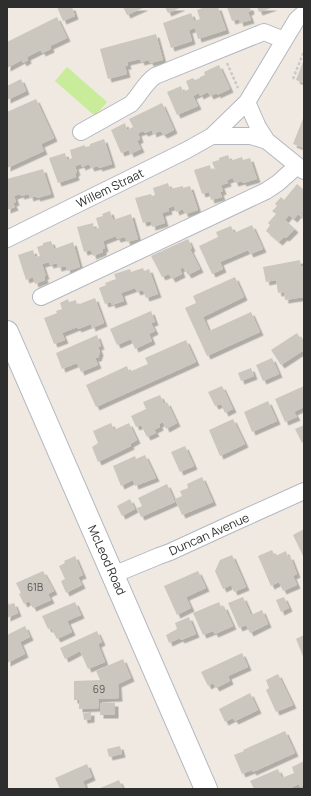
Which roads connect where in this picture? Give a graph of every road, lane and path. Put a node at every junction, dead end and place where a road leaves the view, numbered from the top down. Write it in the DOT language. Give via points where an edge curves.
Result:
graph roads {
  1 [pos="304,13"];
  2 [pos="284,40"];
  3 [pos="304,51"];
  4 [pos="225,59"];
  5 [pos="293,79"];
  6 [pos="243,97"];
  7 [pos="81,132"];
  8 [pos="212,136"];
  9 [pos="267,142"];
  10 [pos="301,168"];
  11 [pos="7,239"];
  12 [pos="41,297"];
  13 [pos="7,332"];
  14 [pos="304,491"];
  15 [pos="113,575"];
  16 [pos="206,789"];
  1 -- 2 [label="street, Willem Straat" via="297,19"];
  2 -- 6 [label="street, Willem Straat"];
  2 -- 7 [label="street" via="264,32 155,76 131,104"];
  3 -- 5 [label="path"];
  4 -- 6 [label="path"];
  6 -- 8 [label="street, Willem Straat"];
  6 -- 9 [label="street, Willem Straat"];
  8 -- 9 [label="street, Willem Straat" via="251,136"];
  8 -- 11 [label="street, Willem Straat"];
  9 -- 10 [label="street, Willem Straat"];
  10 -- 12 [label="street" via="266,191"];
  13 -- 15 [label="street, McLeod Road"];
  14 -- 15 [label="street, Duncan Avenue"];
  15 -- 16 [label="street, McLeod Road"];
}
